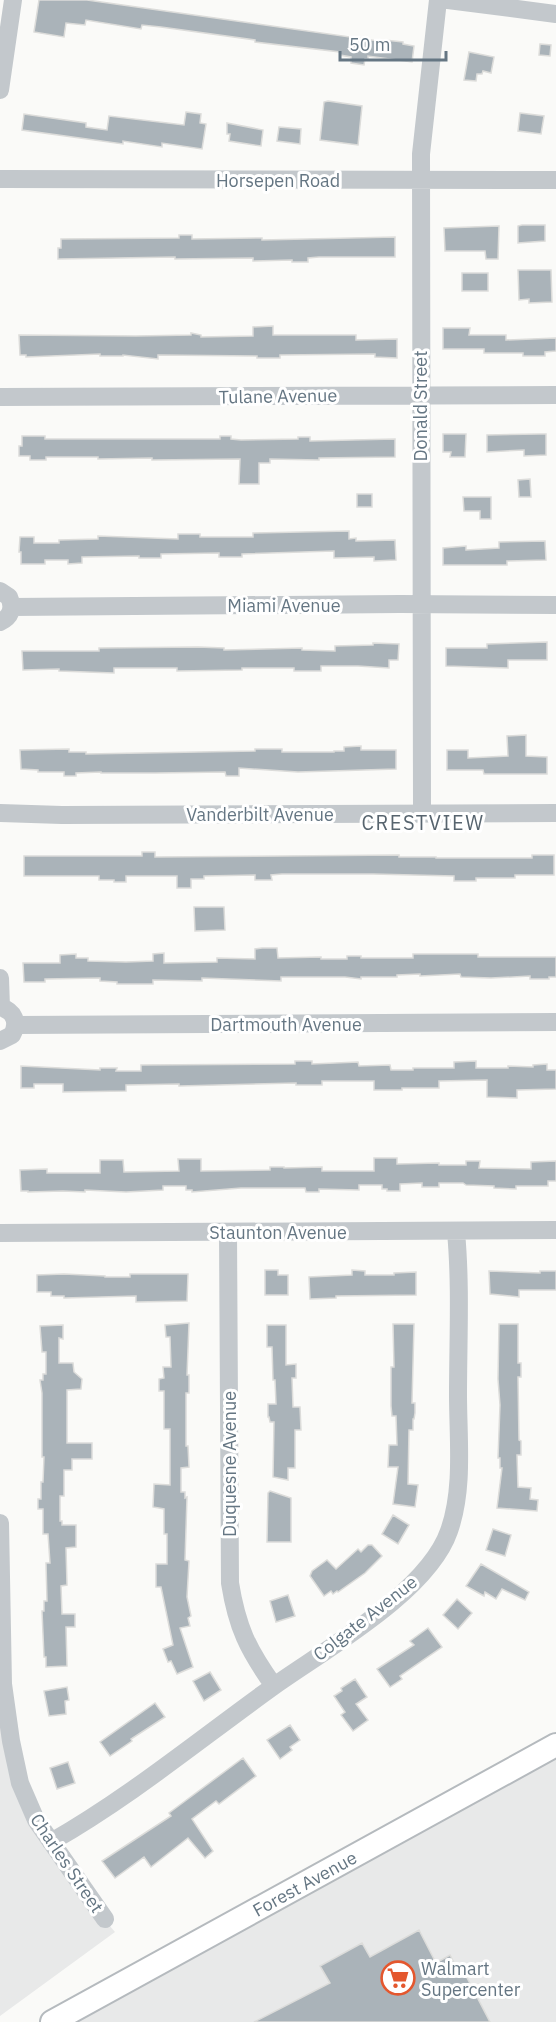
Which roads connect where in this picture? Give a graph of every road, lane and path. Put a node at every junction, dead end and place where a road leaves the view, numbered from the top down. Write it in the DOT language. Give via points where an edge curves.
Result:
graph roads {
  1 [pos="13,0"];
  2 [pos="438,0"];
  3 [pos="448,0"];
  4 [pos="556,14"];
  5 [pos="0,90"];
  6 [pos="0,179"];
  7 [pos="556,180"];
  8 [pos="421,181"];
  9 [pos="420,395"];
  10 [pos="556,395"];
  11 [pos="0,397"];
  12 [pos="0,591"];
  13 [pos="420,604"];
  14 [pos="556,605"];
  15 [pos="12,607"];
  16 [pos="0,622"];
  17 [pos="0,813"];
  18 [pos="422,813"];
  19 [pos="556,813"];
  20 [pos="0,978"];
  21 [pos="1,1007"];
  22 [pos="556,1022"];
  23 [pos="16,1026"];
  24 [pos="0,1041"];
  25 [pos="556,1230"];
  26 [pos="228,1232"];
  27 [pos="456,1232"];
  28 [pos="0,1233"];
  29 [pos="0,1523"];
  30 [pos="274,1686"];
  31 [pos="556,1745"];
  32 [pos="51,1842"];
  33 [pos="105,1919"];
  34 [pos="52,2022"];
  1 -- 5 [label="street"];
  2 -- 8 [label="street, Donald Street" via="425,104"];
  3 -- 4 [label="street"];
  6 -- 8 [label="street, Horsepen Road"];
  7 -- 8 [label="street, Horsepen Road"];
  8 -- 9 [label="street, Donald Street"];
  9 -- 10 [label="street, Tulane Avenue"];
  9 -- 11 [label="street, Tulane Avenue"];
  9 -- 13 [label="street, Donald Street"];
  12 -- 15 [label="street" via="9,597"];
  13 -- 14 [label="street, Miami Avenue"];
  13 -- 15 [label="street, Miami Avenue"];
  13 -- 18 [label="street, Donald Street"];
  15 -- 16 [label="street" via="9,616"];
  17 -- 18 [label="street, Vanderbilt Avenue"];
  18 -- 19 [label="street, Vanderbilt Avenue"];
  20 -- 21 [label="street"];
  21 -- 23 [label="street" via="14,1016"];
  22 -- 23 [label="street, Dartmouth Avenue"];
  23 -- 24 [label="street" via="12,1035"];
  25 -- 27 [label="street, Staunton Avenue"];
  26 -- 27 [label="street, Staunton Avenue"];
  26 -- 28 [label="street, Staunton Avenue"];
  26 -- 30 [label="street, Duquesne Avenue" via="230,1583 241,1631"];
  27 -- 30 [label="street, Colgate Avenue" via="458,1479 449,1532 429,1566 401,1594"];
  29 -- 32 [label="street, Charles Street" via="6,1713 20,1783 29,1807"];
  30 -- 32 [label="street, Colgate Avenue" via="125,1796"];
  31 -- 34 [label="main road, Forest Avenue"];
  32 -- 33 [label="street, Charles Street"];
}
